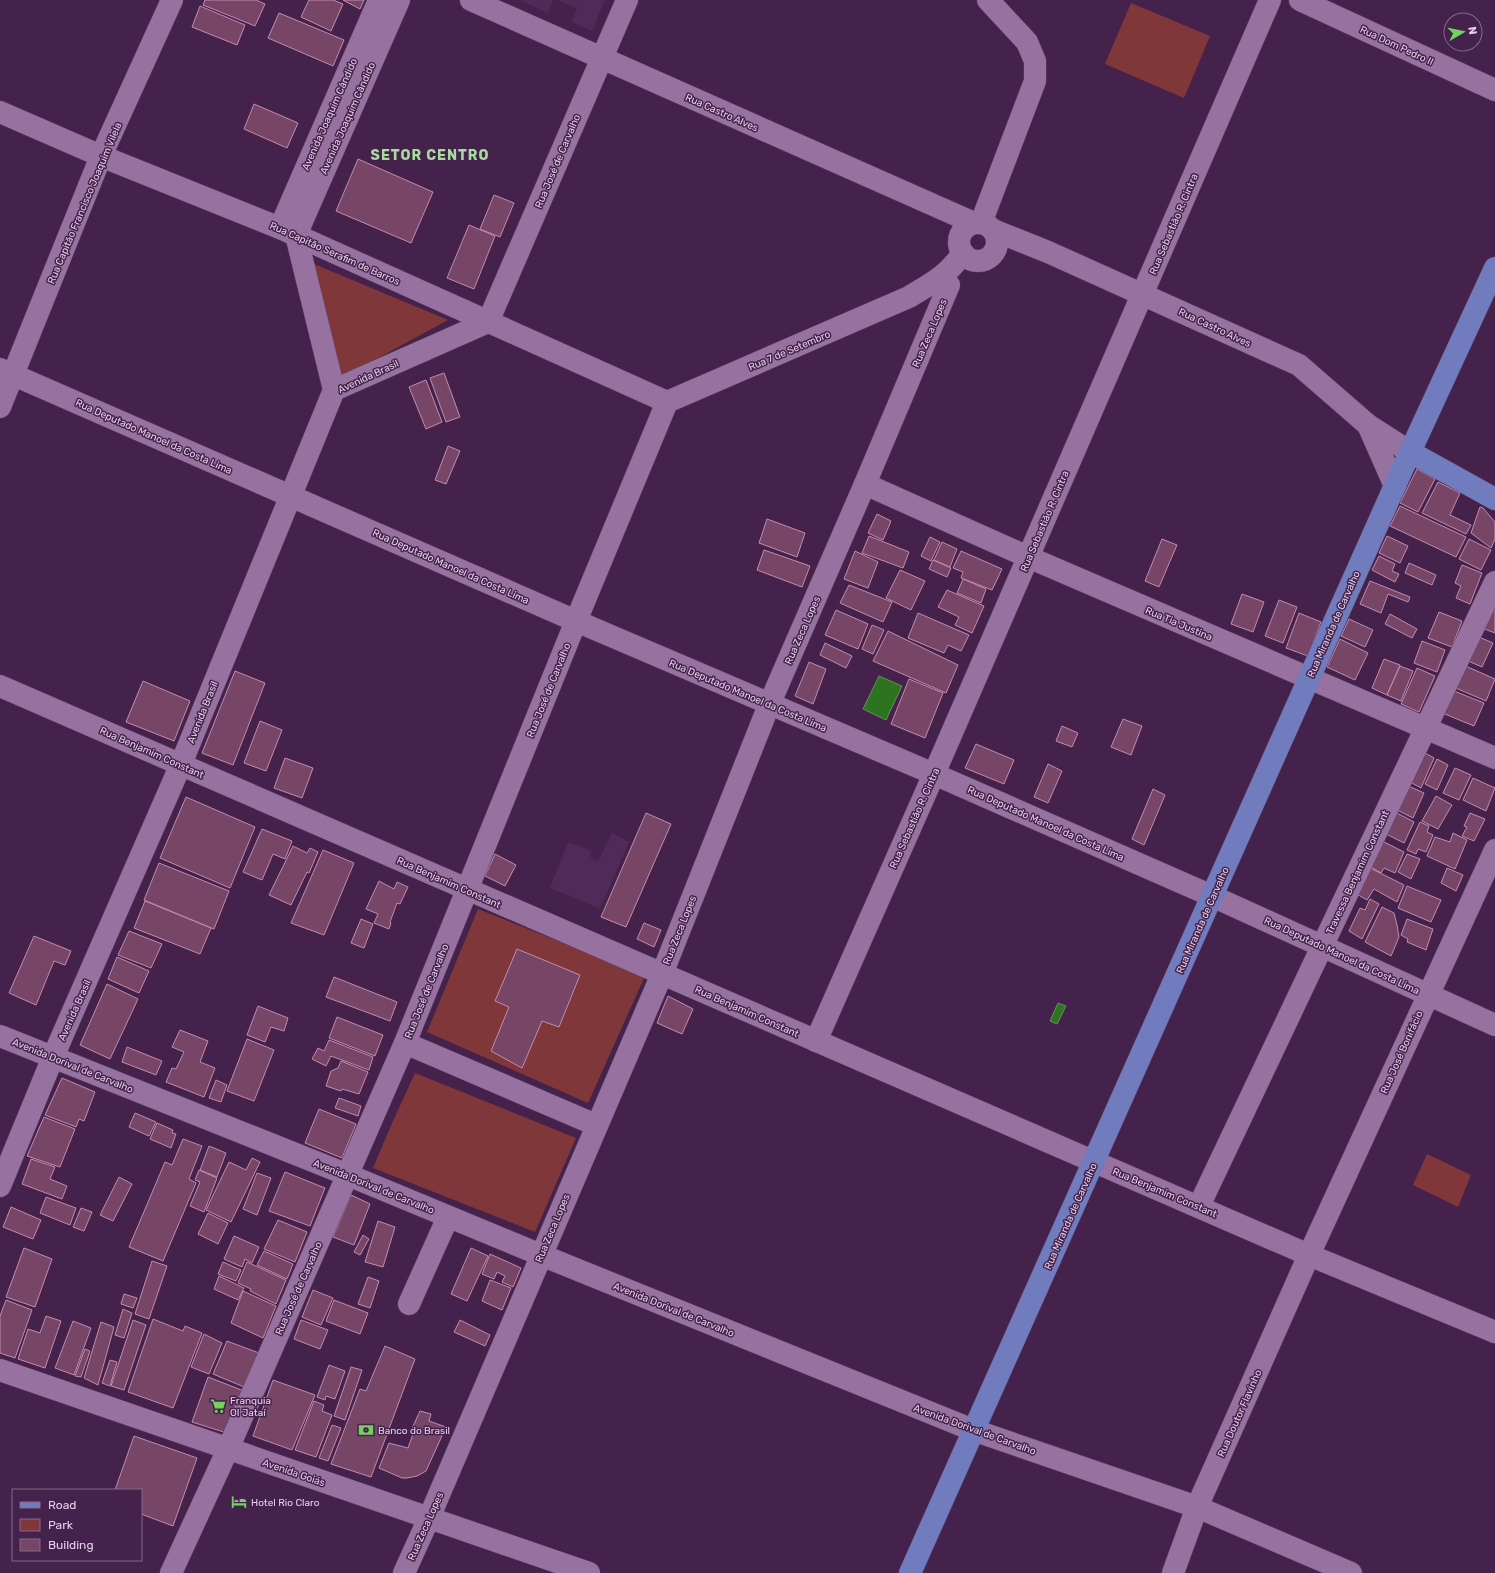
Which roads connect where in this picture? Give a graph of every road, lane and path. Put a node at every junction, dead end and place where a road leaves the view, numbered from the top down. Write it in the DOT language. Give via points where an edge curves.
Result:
graph roads {
  1 [pos="172,0"];
  2 [pos="379,0"];
  3 [pos="399,0"];
  4 [pos="471,0"];
  5 [pos="627,0"];
  6 [pos="988,0"];
  7 [pos="1270,0"];
  8 [pos="1300,0"];
  9 [pos="602,59"];
  10 [pos="1495,90"];
  11 [pos="0,112"];
  12 [pos="101,156"];
  13 [pos="983,226"];
  14 [pos="288,232"];
  15 [pos="1048,252"];
  16 [pos="978,257"];
  17 [pos="1495,268"];
  18 [pos="949,285"];
  19 [pos="1142,294"];
  20 [pos="909,297"];
  21 [pos="488,322"];
  22 [pos="7,371"];
  23 [pos="334,390"];
  24 [pos="667,402"];
  25 [pos="0,407"];
  26 [pos="1368,425"];
  27 [pos="1410,452"];
  28 [pos="865,484"];
  29 [pos="1395,486"];
  30 [pos="290,496"];
  31 [pos="1495,499"];
  32 [pos="1028,557"];
  33 [pos="1495,582"];
  34 [pos="576,621"];
  35 [pos="1309,679"];
  36 [pos="0,686"];
  37 [pos="769,705"];
  38 [pos="1425,728"];
  39 [pos="1495,758"];
  40 [pos="181,764"];
  41 [pos="934,774"];
  42 [pos="1495,850"];
  43 [pos="467,889"];
  44 [pos="1212,896"];
  45 [pos="1322,946"];
  46 [pos="662,974"];
  47 [pos="1427,995"];
  48 [pos="1495,1025"];
  49 [pos="0,1036"];
  50 [pos="816,1041"];
  51 [pos="405,1043"];
  52 [pos="53,1057"];
  53 [pos="596,1125"];
  54 [pos="1094,1161"];
  55 [pos="348,1175"];
  56 [pos="0,1186"];
  57 [pos="1199,1206"];
  58 [pos="448,1217"];
  59 [pos="1309,1254"];
  60 [pos="541,1255"];
  61 [pos="409,1304"];
  62 [pos="1495,1332"];
  63 [pos="0,1370"];
  64 [pos="973,1430"];
  65 [pos="228,1449"];
  66 [pos="1197,1507"];
  67 [pos="429,1518"];
  68 [pos="171,1573"];
  69 [pos="404,1573"];
  70 [pos="589,1573"];
  71 [pos="910,1573"];
  72 [pos="1173,1573"];
  73 [pos="1351,1573"];
  1 -- 12 [label="street, Rua Capitão Francisco Joaquim Vilela"];
  2 -- 14 [label="street, Avenida Joaquim Cândido"];
  3 -- 14 [label="street, Avenida Joaquim Cãndido"];
  4 -- 9 [label="street, Rua Castro Alves"];
  5 -- 9 [label="street, Rua José de Carvalho"];
  6 -- 13 [label="street" via="1027,42 1035,61 1035,82"];
  7 -- 19 [label="street, Rua Sebastião R. Cintra"];
  8 -- 10 [label="street, Rua Dom Pedro II"];
  9 -- 13 [label="street, Rua Castro Alves"];
  9 -- 21 [label="street, Rua José de Carvalho"];
  11 -- 12 [label="street, Rua Capitão Serafim de Barros"];
  12 -- 14 [label="street, Rua Capitão Serafim de Barros"];
  12 -- 22 [label="street, Rua Capitão Francisco Joaquim Vilela"];
  13 -- 15 [label="street, Rua Castro Alves"];
  13 -- 16 [label="street" via="996,237 997,245 994,252"];
  13 -- 16 [label="street" via="967,226 960,239 960,246"];
  14 -- 21 [label="street, Rua Capitão Serafim de Barros"];
  14 -- 23 [label="street"];
  15 -- 16 [label="street, Rua Castro Alves" via="1014,251"];
  15 -- 19 [label="street, Rua Castro Alves"];
  16 -- 18 [label="street, Rua 7 de Setembro" via="967,275"];
  16 -- 20 [label="street, Rua 7 de Setembro" via="954,266 942,277"];
  17 -- 27 [label="main road, Rua Miranda de Carvalho"];
  18 -- 20 [label="street, Rua 7 de Setembro"];
  18 -- 28 [label="street, Rua Zeca Lopes"];
  19 -- 26 [label="street, Rua Castro Alves" via="1299,365"];
  19 -- 32 [label="street, Rua Sebastião R. Cintra"];
  20 -- 24 [label="street, Rua 7 de Setembro"];
  21 -- 23 [label="street, Avenida Brasil"];
  21 -- 24 [label="street, Rua Capitão Serafim de Barros"];
  22 -- 25 [label="street, Rua Capitão Francisco Joaquim Vilela"];
  22 -- 30 [label="street, Rua Deputado Manoel da Costa Lima"];
  23 -- 30 [label="street, Avenida Brasil"];
  24 -- 34 [label="street, Rua José de Carvalho"];
  26 -- 27 [label="street, Rua Castro Alves"];
  26 -- 29 [label="street, Rua Castro Alves"];
  27 -- 29 [label="main road, Rua Miranda de Carvalho"];
  27 -- 31 [label="main road, Rua Castro Alves"];
  28 -- 32 [label="street, Rua Tia Justina"];
  28 -- 37 [label="street, Rua Zeca Lopes"];
  29 -- 35 [label="main road, Rua Miranda de Carvalho"];
  30 -- 34 [label="street, Rua Deputado Manoel da Costa Lima"];
  30 -- 40 [label="street, Avenida Brasil"];
  32 -- 35 [label="street, Rua Tia Justina"];
  32 -- 41 [label="street, Rua Sebastião R. Cintra"];
  33 -- 38 [label="street, Travessa Benjamim Constant"];
  34 -- 37 [label="street, Rua Deputado Manoel da Costa Lima"];
  34 -- 43 [label="street, Rua José de Carvalho"];
  35 -- 38 [label="street, Rua Tia Justina"];
  35 -- 44 [label="main road, Rua Miranda de Carvalho"];
  36 -- 40 [label="street, Rua Benjamim Constant"];
  37 -- 41 [label="street, Rua Deputado Manoel da Costa Lima"];
  37 -- 46 [label="street, Rua Zeca Lopes"];
  38 -- 39 [label="street, Rua Tia Justina"];
  38 -- 45 [label="street, Travessa Benjamim Constant"];
  40 -- 43 [label="street, Rua Benjamim Constant"];
  40 -- 52 [label="street, Avenida Brasil"];
  41 -- 44 [label="street, Rua Deputado Manoel da Costa Lima"];
  41 -- 50 [label="street, Rua Sebastião R. Cintra"];
  42 -- 47 [label="street, Rua José Bonifácio"];
  43 -- 46 [label="street, Rua Benjamim Constant"];
  43 -- 51 [label="street, Rua José de Carvalho"];
  44 -- 45 [label="street, Rua Deputado Manoel da Costa Lima"];
  44 -- 54 [label="main road, Rua Miranda de Carvalho"];
  45 -- 47 [label="street, Rua Deputado Manoel da Costa Lima"];
  45 -- 57 [label="street, Travessa Benjamim Constant"];
  46 -- 50 [label="street, Rua Benjamim Constant"];
  46 -- 53 [label="street, Rua Zeca Lopes"];
  47 -- 48 [label="street, Rua Deputado Manoel da Costa Lima"];
  47 -- 59 [label="street, Rua José Bonifácio"];
  49 -- 52 [label="street, Avenida Dorival de Carvalho"];
  50 -- 54 [label="street, Rua Benjamim Constant"];
  51 -- 53 [label="street"];
  51 -- 55 [label="street, Rua José de Carvalho"];
  52 -- 55 [label="street, Avenida Dorival de Carvalho"];
  52 -- 56 [label="street, Avenida Brasil"];
  53 -- 60 [label="street, Rua Zeca Lopes"];
  54 -- 57 [label="street, Rua Benjamim Constant"];
  54 -- 64 [label="main road, Rua Miranda de Carvalho"];
  55 -- 58 [label="street, Avenida Dorival de Carvalho"];
  55 -- 65 [label="street, Rua José de Carvalho"];
  57 -- 59 [label="street, Rua Benjamim Constant"];
  58 -- 60 [label="street, Avenida Dorival de Carvalho"];
  58 -- 61 [label="street"];
  59 -- 62 [label="street, Rua Benjamim Constant"];
  59 -- 66 [label="street, Rua Doutor Flavinho"];
  60 -- 64 [label="street, Avenida Dorival de Carvalho"];
  60 -- 67 [label="street, Rua Zeca Lopes"];
  63 -- 65 [label="street, Avenida Goiás"];
  64 -- 66 [label="street, Avenida Dorival de Carvalho"];
  64 -- 71 [label="main road, Rua Miranda de Carvalho"];
  65 -- 67 [label="street, Avenida Goiás"];
  65 -- 68 [label="street, Rua José de Carvalho"];
  66 -- 72 [label="street, Rua Doutor Flavinho"];
  66 -- 73 [label="street, Avenida Dorival de Carvalho"];
  67 -- 69 [label="street, Rua Zeca Lopes"];
  67 -- 70 [label="street, Avenida Goiás"];
}
